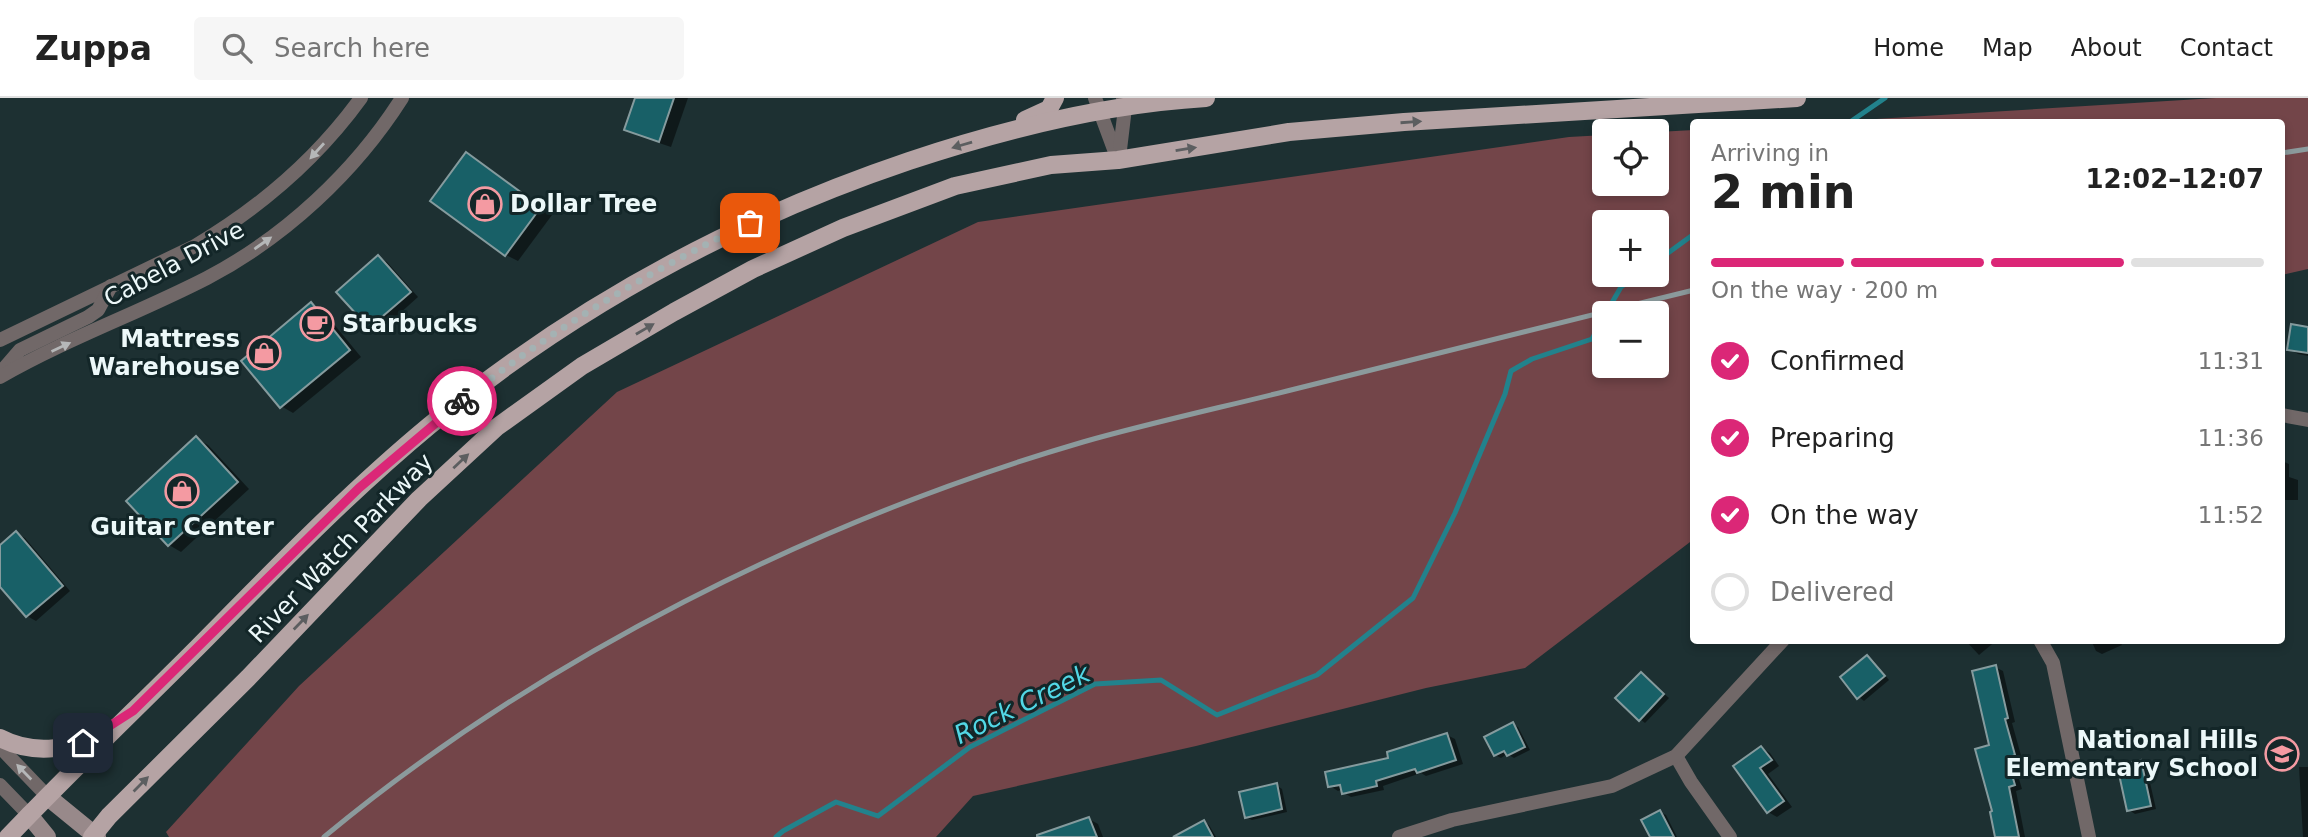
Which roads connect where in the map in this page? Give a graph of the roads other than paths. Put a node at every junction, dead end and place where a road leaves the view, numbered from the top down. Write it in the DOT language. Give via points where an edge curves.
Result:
graph roads {
  1 [pos="361,98"];
  2 [pos="402,98"];
  3 [pos="1055,98"];
  4 [pos="1206,98"];
  5 [pos="1797,98"];
  6 [pos="1124,103"];
  7 [pos="1097,104"];
  8 [pos="993,136"];
  9 [pos="1118,160"];
  10 [pos="111,286"];
  11 [pos="0,340"];
  12 [pos="0,375"];
  13 [pos="2285,416"];
  14 [pos="2308,420"];
  15 [pos="1779,644"];
  16 [pos="2042,644"];
  17 [pos="133,711"];
  18 [pos="0,738"];
  19 [pos="0,747"];
  20 [pos="1676,756"];
  21 [pos="0,785"];
  22 [pos="48,797"];
  23 [pos="29,815"];
  24 [pos="94,836"];
  25 [pos="8,837"];
  26 [pos="47,837"];
  27 [pos="1399,837"];
  28 [pos="1730,837"];
  29 [pos="2089,837"];
  1 -- 10 [label="street, Cabela Drive, one-way" via="300,170 251,211 195,246"];
  12 -- 2 [label="street, Cabela Drive, one-way" via="208,277 262,244 311,205 360,154"];
  3 -- 8 [label="main road" via="1049,109"];
  4 -- 6 [label="main road"];
  9 -- 5 [label="main road, River Watch Parkway, one-way" via="1301,131"];
  6 -- 7 [label="main road"];
  6 -- 9 [label="street"];
  7 -- 8 [label="main road"];
  7 -- 9 [label="street"];
  8 -- 17 [label="main road, one-way" via="878,171 765,217 655,272 566,326 476,390 381,468"];
  24 -- 9 [label="main road, River Watch Parkway, one-way" via="419,499 497,427 582,366 753,269 855,224 955,186 1051,165"];
  10 -- 11 [label="street, Cabela Drive"];
  10 -- 12 [label="street" via="89,317 20,350"];
  13 -- 14 [label="street"];
  15 -- 20 [label="street"];
  16 -- 29 [label="street" via="2053,663"];
  17 -- 18 [label="main road" via="96,737 59,748 22,746"];
  17 -- 22 [label="main road"];
  22 -- 19 [label="street, one-way"];
  20 -- 27 [label="street" via="1612,786 1452,820"];
  20 -- 28 [label="street"];
  21 -- 23 [label="street"];
  22 -- 23 [label="main road"];
  22 -- 24 [label="main road"];
  23 -- 25 [label="main road"];
  23 -- 26 [label="main road"];
}
